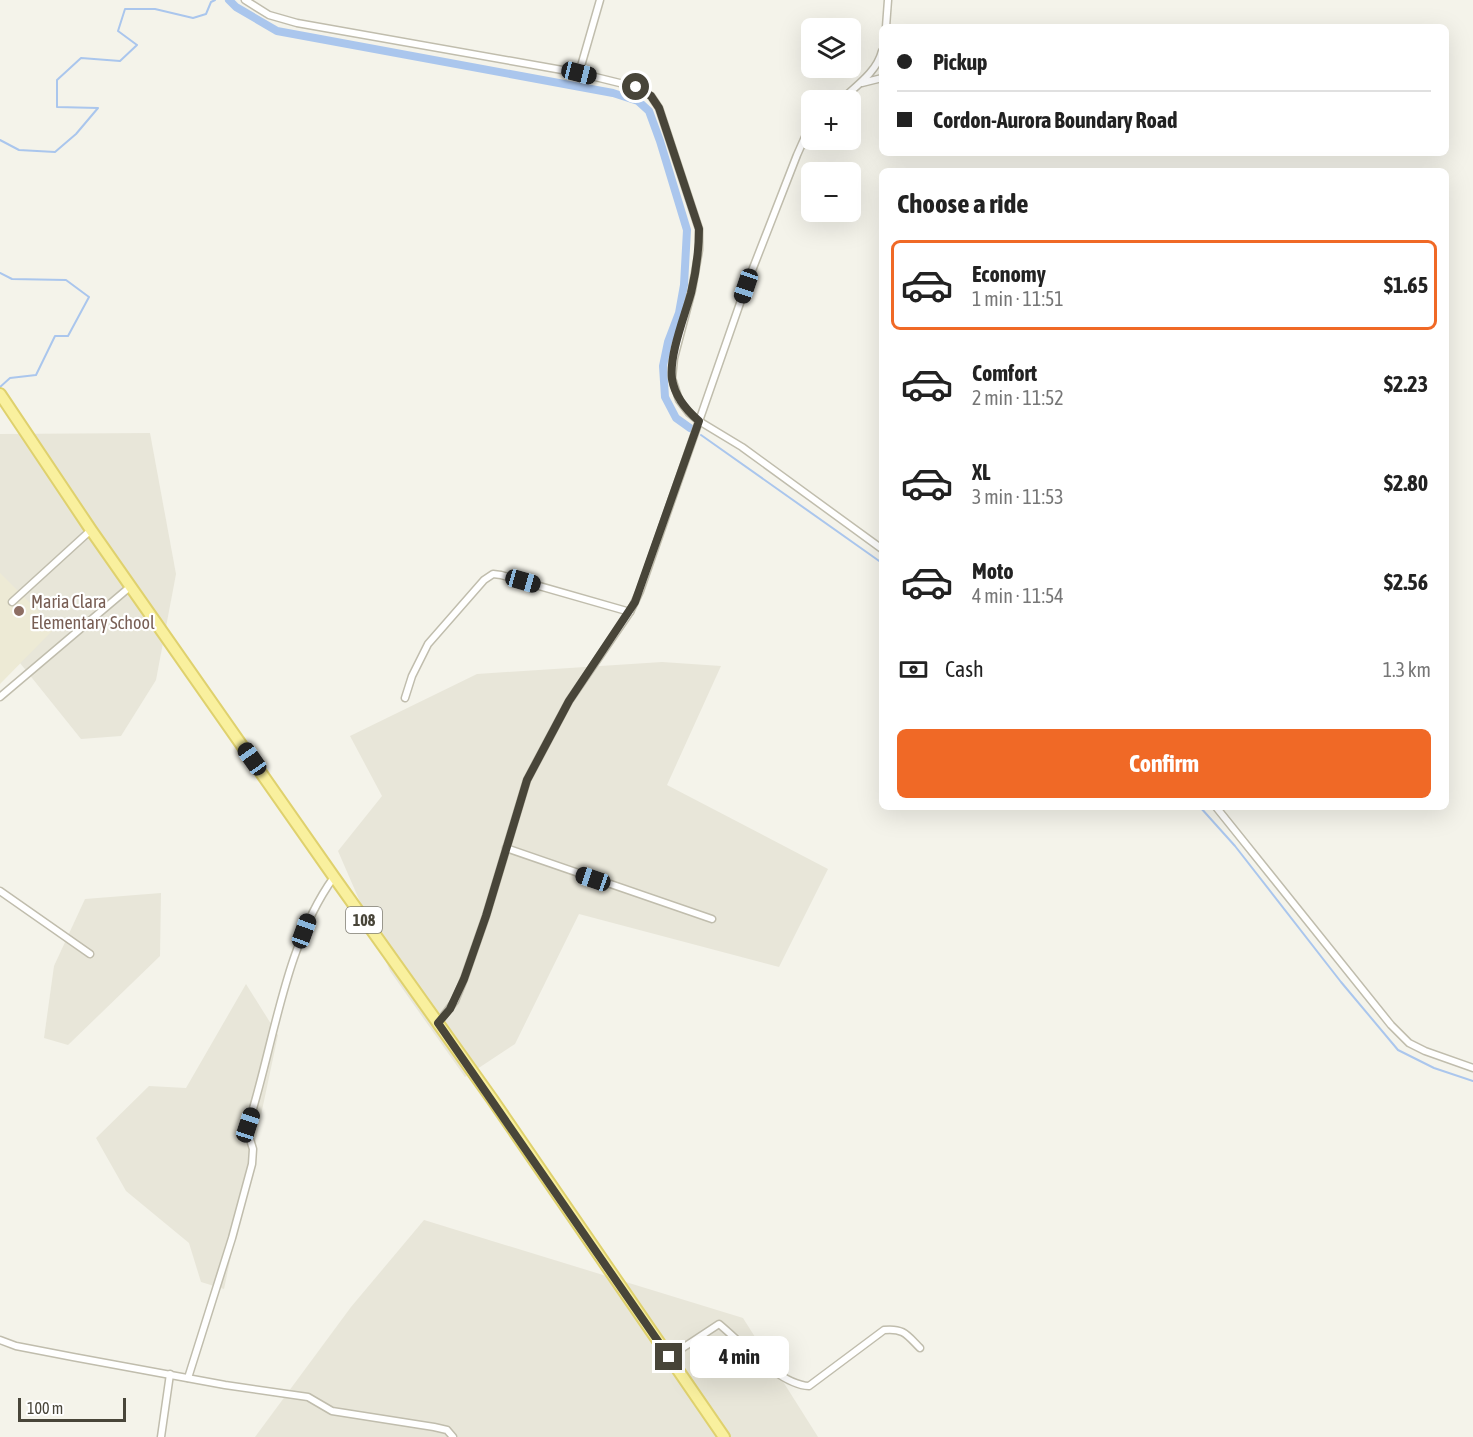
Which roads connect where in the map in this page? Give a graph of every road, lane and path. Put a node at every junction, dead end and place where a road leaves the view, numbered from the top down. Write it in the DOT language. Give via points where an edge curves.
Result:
graph roads {
  1 [pos="245,0"];
  2 [pos="600,0"];
  3 [pos="888,0"];
  4 [pos="886,24"];
  5 [pos="879,57"];
  6 [pos="579,73"];
  7 [pos="879,79"];
  8 [pos="858,84"];
  9 [pos="852,90"];
  10 [pos="801,146"];
  11 [pos="3,398"];
  12 [pos="699,421"];
  13 [pos="91,530"];
  14 [pos="879,547"];
  15 [pos="130,585"];
  16 [pos="12,602"];
  17 [pos="630,612"];
  18 [pos="0,697"];
  19 [pos="405,698"];
  20 [pos="1218,810"];
  21 [pos="506,849"];
  22 [pos="334,877"];
  23 [pos="0,891"];
  24 [pos="712,919"];
  25 [pos="90,954"];
  26 [pos="438,1023"];
  27 [pos="1473,1068"];
  28 [pos="0,1340"];
  29 [pos="921,1348"];
  30 [pos="669,1357"];
  31 [pos="170,1374"];
  32 [pos="188,1378"];
  33 [pos="160,1437"];
  34 [pos="453,1437"];
  35 [pos="724,1437"];
  1 -- 6 [label="street" via="269,15 297,23"];
  2 -- 6 [label="street"];
  3 -- 4 [label="street"];
  5 -- 8 [label="street" via="872,72"];
  6 -- 12 [label="street" via="644,91 663,119 699,229 692,290 672,378 679,400"];
  7 -- 8 [label="street"];
  8 -- 9 [label="street"];
  10 -- 12 [label="street"];
  11 -- 13 [label="main road, 108"];
  12 -- 14 [label="street" via="742,447"];
  12 -- 17 [label="street"];
  13 -- 15 [label="main road, 108"];
  13 -- 16 [label="street"];
  15 -- 18 [label="street"];
  15 -- 22 [label="main road, 108"];
  17 -- 19 [label="street" via="501,575 489,576 428,644"];
  17 -- 21 [label="street" via="569,701 527,780"];
  20 -- 27 [label="street" via="1397,1031 1425,1051"];
  21 -- 24 [label="street"];
  21 -- 26 [label="street" via="458,995"];
  22 -- 26 [label="main road, 108"];
  22 -- 32 [label="street" via="311,913 277,1012 248,1125 252,1164"];
  23 -- 25 [label="street"];
  26 -- 30 [label="main road, 108"];
  28 -- 31 [label="street"];
  29 -- 30 [label="street" via="903,1331 884,1330 809,1386 798,1385 766,1365 719,1324"];
  30 -- 35 [label="main road, 108"];
  31 -- 32 [label="street"];
  31 -- 33 [label="street"];
  32 -- 34 [label="street" via="308,1397 332,1411 434,1426 447,1430"];
}
